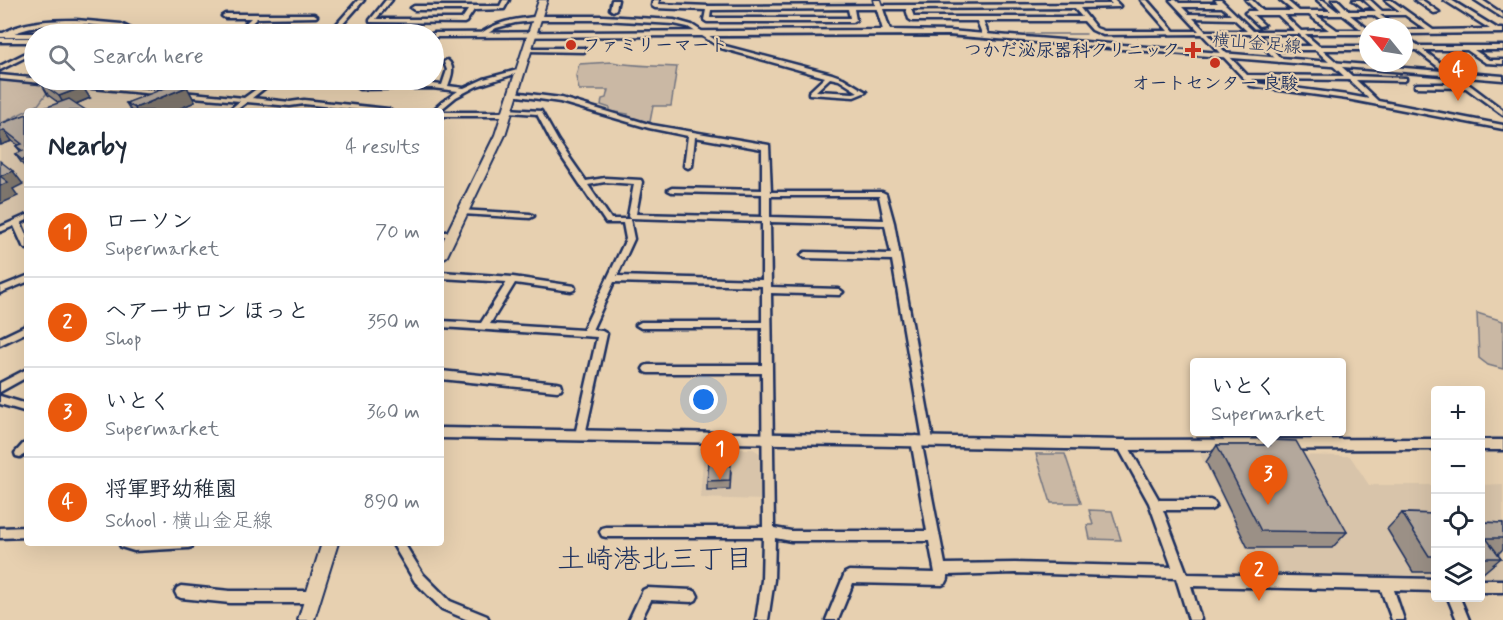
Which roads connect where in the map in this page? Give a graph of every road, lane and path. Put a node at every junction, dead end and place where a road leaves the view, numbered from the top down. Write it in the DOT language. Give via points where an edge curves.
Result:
graph roads {
  1 [pos="361,0"];
  2 [pos="389,0"];
  3 [pos="418,0"];
  4 [pos="506,0"];
  5 [pos="543,0"];
  6 [pos="615,0"];
  7 [pos="656,0"];
  8 [pos="779,0"];
  9 [pos="988,0"];
  10 [pos="1111,0"];
  11 [pos="1144,0"];
  12 [pos="1218,0"];
  13 [pos="1249,0"];
  14 [pos="1283,0"];
  15 [pos="1320,0"];
  16 [pos="1335,0"];
  17 [pos="1356,0"];
  18 [pos="1367,0"];
  19 [pos="1388,0"];
  20 [pos="1418,0"];
  21 [pos="1447,0"];
  22 [pos="1478,0"];
  23 [pos="1176,3"];
  24 [pos="878,4"];
  25 [pos="1223,6"];
  26 [pos="908,7"];
  27 [pos="992,7"];
  28 [pos="1076,7"];
  29 [pos="1366,7"];
  30 [pos="414,8"];
  31 [pos="472,8"];
  32 [pos="709,8"];
  33 [pos="766,8"];
  34 [pos="779,8"];
  35 [pos="852,8"];
  36 [pos="613,9"];
  37 [pos="1335,12"];
  38 [pos="1345,12"];
  39 [pos="1436,12"];
  40 [pos="1262,13"];
  41 [pos="1279,13"];
  42 [pos="1298,13"];
  43 [pos="1310,13"];
  44 [pos="1377,13"];
  45 [pos="1405,13"];
  46 [pos="225,16"];
  47 [pos="256,16"];
  48 [pos="314,16"];
  49 [pos="1189,16"];
  50 [pos="1503,16"];
  51 [pos="1235,17"];
  52 [pos="537,18"];
  53 [pos="1383,18"];
  54 [pos="1086,19"];
  55 [pos="767,20"];
  56 [pos="980,20"];
  57 [pos="83,22"];
  58 [pos="404,22"];
  59 [pos="42,24"];
  60 [pos="80,24"];
  61 [pos="102,24"];
  62 [pos="248,24"];
  63 [pos="340,24"];
  64 [pos="1359,24"];
  65 [pos="1260,25"];
  66 [pos="24,26"];
  67 [pos="768,32"];
  68 [pos="887,32"];
  69 [pos="1172,32"];
  70 [pos="1203,32"];
  71 [pos="1251,32"];
  72 [pos="1301,32"];
  73 [pos="1335,32"];
  74 [pos="1359,32"];
  75 [pos="1413,32"];
  76 [pos="1432,32"];
  77 [pos="1497,32"];
  78 [pos="704,33"];
  79 [pos="1109,33"];
  80 [pos="532,34"];
  81 [pos="444,35"];
  82 [pos="482,35"];
  83 [pos="24,36"];
  84 [pos="986,36"];
  85 [pos="1,37"];
  86 [pos="24,39"];
  87 [pos="1503,40"];
  88 [pos="1413,44"];
  89 [pos="1117,46"];
  90 [pos="1413,47"];
  91 [pos="1417,47"];
  92 [pos="1268,48"];
  93 [pos="1316,48"];
  94 [pos="1359,48"];
  95 [pos="1468,48"];
  96 [pos="1503,48"];
  97 [pos="528,50"];
  98 [pos="584,50"];
  99 [pos="24,56"];
  100 [pos="1226,56"];
  101 [pos="1279,60"];
  102 [pos="447,62"];
  103 [pos="1503,62"];
  104 [pos="1334,64"];
  105 [pos="0,68"];
  106 [pos="521,71"];
  107 [pos="1450,74"];
  108 [pos="24,75"];
  109 [pos="830,75"];
  110 [pos="0,77"];
  111 [pos="12,78"];
  112 [pos="1245,78"];
  113 [pos="1349,78"];
  114 [pos="1503,78"];
  115 [pos="24,79"];
  116 [pos="1404,79"];
  117 [pos="1418,86"];
  118 [pos="1467,86"];
  119 [pos="444,87"];
  120 [pos="139,90"];
  121 [pos="258,90"];
  122 [pos="465,90"];
  123 [pos="513,94"];
  124 [pos="245,100"];
  125 [pos="1377,103"];
  126 [pos="1490,103"];
  127 [pos="1503,103"];
  128 [pos="235,108"];
  129 [pos="360,108"];
  130 [pos="439,108"];
  131 [pos="509,112"];
  132 [pos="1503,113"];
  133 [pos="444,114"];
  134 [pos="1503,127"];
  135 [pos="692,135"];
  136 [pos="688,166"];
  137 [pos="584,183"];
  138 [pos="672,190"];
  139 [pos="767,193"];
  140 [pos="462,212"];
  141 [pos="530,216"];
  142 [pos="24,218"];
  143 [pos="765,221"];
  144 [pos="16,222"];
  145 [pos="890,224"];
  146 [pos="0,230"];
  147 [pos="446,234"];
  148 [pos="24,239"];
  149 [pos="805,255"];
  150 [pos="895,257"];
  151 [pos="444,275"];
  152 [pos="610,279"];
  153 [pos="24,280"];
  154 [pos="513,280"];
  155 [pos="766,286"];
  156 [pos="571,288"];
  157 [pos="0,290"];
  158 [pos="839,292"];
  159 [pos="444,324"];
  160 [pos="641,325"];
  161 [pos="767,325"];
  162 [pos="484,326"];
  163 [pos="24,330"];
  164 [pos="586,332"];
  165 [pos="0,342"];
  166 [pos="648,369"];
  167 [pos="767,369"];
  168 [pos="24,375"];
  169 [pos="444,375"];
  170 [pos="0,387"];
  171 [pos="557,387"];
  172 [pos="0,400"];
  173 [pos="24,407"];
  174 [pos="444,433"];
  175 [pos="580,435"];
  176 [pos="768,440"];
  177 [pos="922,440"];
  178 [pos="1122,444"];
  179 [pos="1431,444"];
  180 [pos="1485,445"];
  181 [pos="1503,445"];
  182 [pos="1155,505"];
  183 [pos="1210,505"];
  184 [pos="24,532"];
  185 [pos="606,532"];
  186 [pos="768,532"];
  187 [pos="0,533"];
  188 [pos="934,536"];
  189 [pos="329,546"];
  190 [pos="400,546"];
  191 [pos="940,570"];
  192 [pos="1182,577"];
  193 [pos="1385,584"];
  194 [pos="1431,585"];
  195 [pos="1485,586"];
  196 [pos="1503,586"];
  197 [pos="181,592"];
  198 [pos="692,596"];
  199 [pos="313,597"];
  200 [pos="1456,602"];
  201 [pos="306,620"];
  202 [pos="483,620"];
  203 [pos="635,620"];
  204 [pos="762,620"];
  205 [pos="832,620"];
  206 [pos="1195,620"];
  207 [pos="1398,620"];
  208 [pos="1463,620"];
  1 -- 63 [label="street"];
  2 -- 58 [label="street" via="372,21"];
  3 -- 30 [label="street"];
  4 -- 31 [label="street" via="502,8"];
  5 -- 52 [label="main road"];
  6 -- 36 [label="street"];
  7 -- 32 [label="street" via="655,6"];
  8 -- 34 [label="street"];
  9 -- 27 [label="street"];
  10 -- 28 [label="street" via="1117,6"];
  11 -- 69 [label="street"];
  12 -- 25 [label="street"];
  13 -- 40 [label="street"];
  14 -- 42 [label="street"];
  15 -- 37 [label="street"];
  16 -- 38 [label="street"];
  17 -- 29 [label="street"];
  18 -- 44 [label="street"];
  19 -- 45 [label="street"];
  20 -- 39 [label="street"];
  21 -- 77 [label="street"];
  22 -- 50 [label="street"];
  23 -- 25 [label="street"];
  23 -- 49 [label="street"];
  24 -- 26 [label="street"];
  24 -- 35 [label="street"];
  24 -- 68 [label="street"];
  25 -- 51 [label="street"];
  26 -- 27 [label="street"];
  26 -- 56 [label="street" via="912,19"];
  27 -- 28 [label="street"];
  28 -- 54 [label="street"];
  30 -- 31 [label="street"];
  30 -- 58 [label="street"];
  31 -- 58 [label="street" via="464,21"];
  32 -- 33 [label="street"];
  32 -- 55 [label="street" via="707,20"];
  33 -- 34 [label="street"];
  33 -- 55 [label="street"];
  34 -- 35 [label="street"];
  35 -- 55 [label="street" via="853,21"];
  37 -- 38 [label="street"];
  37 -- 43 [label="street"];
  38 -- 44 [label="street"];
  38 -- 64 [label="street"];
  40 -- 41 [label="street"];
  40 -- 65 [label="street" via="1248,13"];
  41 -- 42 [label="street"];
  41 -- 72 [label="street"];
  42 -- 43 [label="street"];
  43 -- 73 [label="street"];
  44 -- 45 [label="street"];
  44 -- 53 [label="street"];
  45 -- 76 [label="street"];
  46 -- 47 [label="street"];
  47 -- 48 [label="street"];
  47 -- 62 [label="street"];
  49 -- 51 [label="street"];
  49 -- 70 [label="street"];
  51 -- 71 [label="street"];
  52 -- 78 [label="street" via="674,22"];
  52 -- 80 [label="main road"];
  52 -- 82 [label="street" via="490,27"];
  54 -- 56 [label="street"];
  54 -- 79 [label="street" via="1094,29"];
  55 -- 67 [label="street"];
  56 -- 84 [label="street"];
  57 -- 59 [label="street"];
  57 -- 60 [label="street"];
  57 -- 61 [label="street"];
  66 -- 85 [label="street"];
  67 -- 68 [label="street, 横山金足線"];
  67 -- 78 [label="street, 横山金足線"];
  68 -- 84 [label="street, 横山金足線"];
  69 -- 70 [label="street"];
  69 -- 79 [label="street"];
  70 -- 71 [label="street"];
  70 -- 100 [label="street"];
  71 -- 72 [label="street"];
  71 -- 92 [label="street"];
  72 -- 73 [label="street"];
  72 -- 93 [label="street"];
  73 -- 74 [label="street"];
  75 -- 76 [label="street"];
  76 -- 77 [label="street"];
  77 -- 87 [label="street"];
  78 -- 80 [label="street, 横山金足線"];
  78 -- 109 [label="street" via="729,49"];
  79 -- 89 [label="street"];
  80 -- 82 [label="street, 横山金足線"];
  80 -- 97 [label="main road"];
  81 -- 82 [label="street, 横山金足線"];
  83 -- 85 [label="street"];
  84 -- 89 [label="street, 横山金足線"];
  85 -- 86 [label="street"];
  88 -- 91 [label="street"];
  89 -- 100 [label="street, 横山金足線"];
  90 -- 91 [label="street"];
  91 -- 95 [label="street"];
  91 -- 107 [label="street"];
  92 -- 93 [label="street"];
  92 -- 101 [label="street"];
  93 -- 94 [label="street"];
  93 -- 104 [label="street"];
  95 -- 96 [label="street"];
  95 -- 103 [label="street" via="1488,62"];
  97 -- 98 [label="street"];
  97 -- 106 [label="main road"];
  99 -- 105 [label="street"];
  100 -- 101 [label="street, 横山金足線"];
  100 -- 112 [label="street"];
  101 -- 104 [label="street, 横山金足線"];
  102 -- 119 [label="street" via="450,70"];
  104 -- 107 [label="street, 横山金足線"];
  104 -- 113 [label="street"];
  106 -- 122 [label="street"];
  106 -- 123 [label="main road"];
  107 -- 114 [label="street, 横山金足線"];
  107 -- 118 [label="street"];
  108 -- 111 [label="street"];
  109 -- 109 [label="street" via="841,79 863,92 811,93"];
  110 -- 111 [label="street"];
  111 -- 115 [label="street"];
  112 -- 113 [label="street"];
  112 -- 125 [label="street" via="1253,85"];
  113 -- 116 [label="street"];
  113 -- 125 [label="street"];
  117 -- 118 [label="street"];
  118 -- 126 [label="street"];
  119 -- 122 [label="street"];
  120 -- 124 [label="street"];
  121 -- 124 [label="street"];
  122 -- 130 [label="street"];
  123 -- 131 [label="main road"];
  123 -- 135 [label="street" via="561,100 636,124"];
  124 -- 128 [label="street"];
  124 -- 129 [label="street"];
  125 -- 134 [label="street"];
  126 -- 127 [label="street"];
  126 -- 132 [label="street"];
  131 -- 133 [label="street"];
  131 -- 137 [label="street" via="539,112 548,132"];
  131 -- 140 [label="main road"];
  135 -- 136 [label="street"];
  135 -- 139 [label="street" via="766,147"];
  137 -- 143 [label="street" via="638,182 632,216"];
  137 -- 152 [label="street" via="609,222 627,221 630,239"];
  138 -- 139 [label="street"];
  139 -- 143 [label="street"];
  139 -- 145 [label="street" via="882,194"];
  140 -- 141 [label="street"];
  140 -- 147 [label="main road"];
  142 -- 144 [label="street"];
  143 -- 145 [label="street"];
  143 -- 155 [label="street"];
  144 -- 146 [label="street"];
  144 -- 148 [label="street"];
  145 -- 150 [label="street"];
  149 -- 150 [label="street"];
  150 -- 177 [label="street"];
  151 -- 154 [label="street"];
  152 -- 155 [label="street"];
  152 -- 164 [label="street"];
  153 -- 157 [label="street"];
  154 -- 156 [label="street"];
  154 -- 162 [label="street"];
  155 -- 158 [label="street"];
  155 -- 161 [label="street"];
  159 -- 162 [label="street"];
  160 -- 161 [label="street"];
  161 -- 167 [label="street"];
  162 -- 164 [label="street"];
  163 -- 165 [label="street"];
  164 -- 175 [label="street" via="602,334"];
  166 -- 167 [label="street"];
  167 -- 176 [label="street"];
  168 -- 170 [label="street"];
  169 -- 171 [label="street"];
  172 -- 173 [label="street"];
  174 -- 175 [label="street"];
  175 -- 176 [label="street"];
  176 -- 177 [label="street"];
  176 -- 186 [label="street"];
  177 -- 178 [label="street"];
  177 -- 188 [label="street"];
  178 -- 179 [label="street"];
  178 -- 182 [label="street"];
  180 -- 181 [label="street"];
  182 -- 183 [label="street"];
  182 -- 192 [label="street"];
  184 -- 187 [label="street"];
  185 -- 186 [label="street"];
  186 -- 188 [label="street" via="791,536"];
  186 -- 204 [label="street" via="770,563"];
  188 -- 191 [label="street"];
  189 -- 199 [label="main road"];
  190 -- 202 [label="street" via="419,578 446,606"];
  191 -- 192 [label="street" via="1015,568"];
  191 -- 205 [label="street" via="942,579 849,577"];
  192 -- 193 [label="street"];
  192 -- 206 [label="street"];
  193 -- 194 [label="street"];
  193 -- 207 [label="street"];
  195 -- 196 [label="street"];
  197 -- 199 [label="street" via="230,597"];
  198 -- 203 [label="street" via="647,594"];
  199 -- 201 [label="main road"];
  200 -- 208 [label="street"];
}
